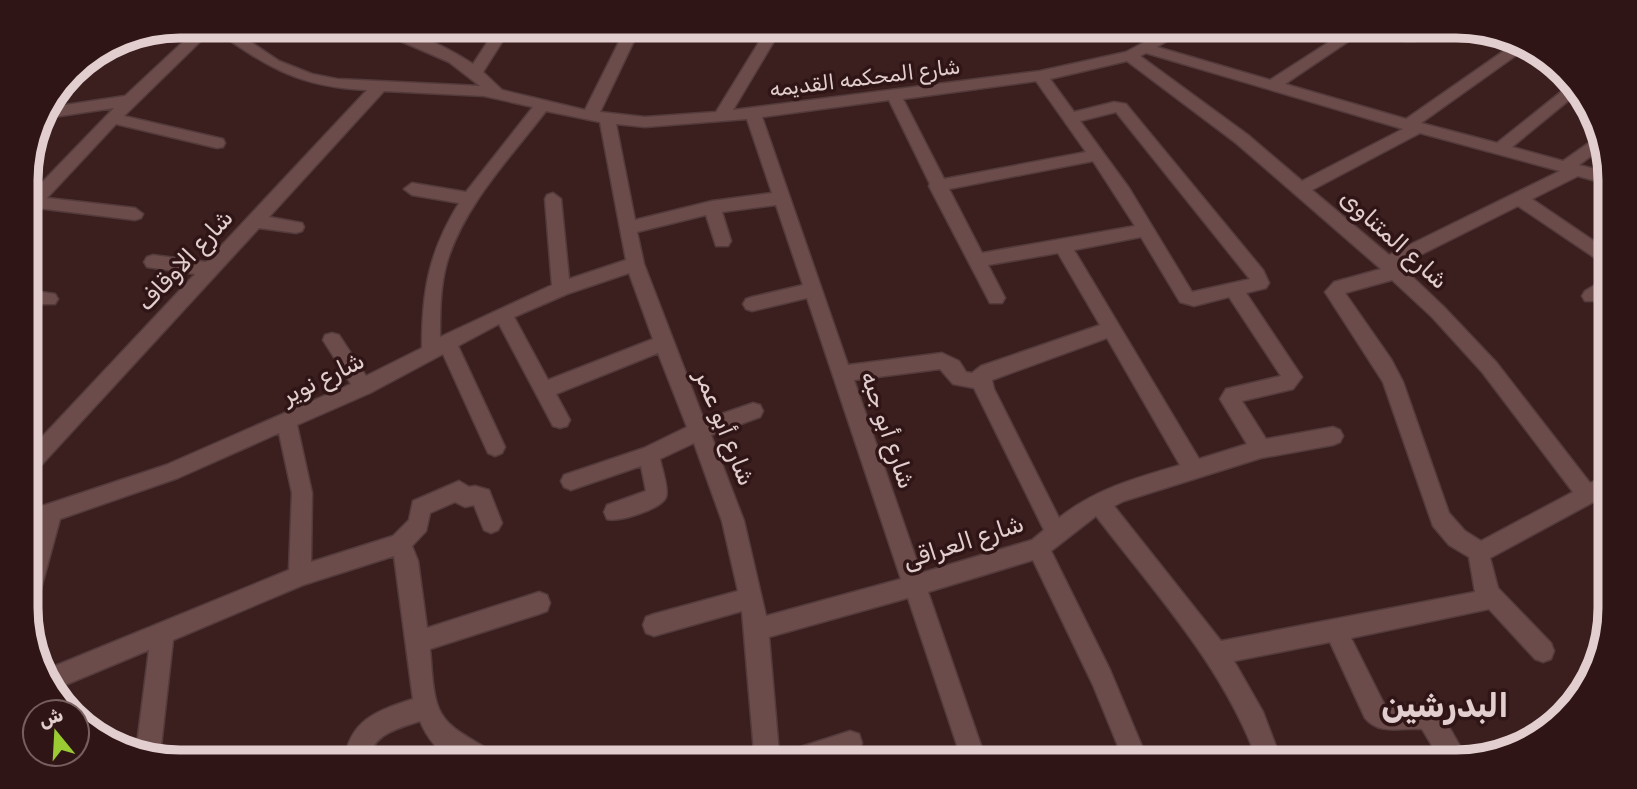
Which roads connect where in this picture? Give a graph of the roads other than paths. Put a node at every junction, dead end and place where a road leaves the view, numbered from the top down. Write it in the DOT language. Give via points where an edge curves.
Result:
graph roads {
  1 [pos="195,38"];
  2 [pos="235,38"];
  3 [pos="408,38"];
  4 [pos="497,38"];
  5 [pos="629,38"];
  6 [pos="769,38"];
  7 [pos="1163,38"];
  8 [pos="1345,38"];
  9 [pos="1514,51"];
  10 [pos="1138,52"];
  11 [pos="476,71"];
  12 [pos="1040,76"];
  13 [pos="1271,86"];
  14 [pos="379,87"];
  15 [pos="496,93"];
  16 [pos="1568,93"];
  17 [pos="894,96"];
  18 [pos="130,100"];
  19 [pos="542,106"];
  20 [pos="57,112"];
  21 [pos="753,114"];
  22 [pos="721,117"];
  23 [pos="113,118"];
  24 [pos="598,118"];
  25 [pos="1072,118"];
  26 [pos="1413,127"];
  27 [pos="217,143"];
  28 [pos="1594,146"];
  29 [pos="1500,149"];
  30 [pos="1097,155"];
  31 [pos="1571,169"];
  32 [pos="1598,176"];
  33 [pos="937,186"];
  34 [pos="412,189"];
  35 [pos="1301,189"];
  36 [pos="39,194"];
  37 [pos="782,198"];
  38 [pos="1519,198"];
  39 [pos="471,199"];
  40 [pos="553,199"];
  41 [pos="39,203"];
  42 [pos="712,207"];
  43 [pos="135,214"];
  44 [pos="254,221"];
  45 [pos="296,227"];
  46 [pos="628,228"];
  47 [pos="1146,230"];
  48 [pos="722,241"];
  49 [pos="1062,246"];
  50 [pos="1599,253"];
  51 [pos="976,261"];
  52 [pos="153,262"];
  53 [pos="635,264"];
  54 [pos="1391,268"];
  55 [pos="210,269"];
  56 [pos="561,289"];
  57 [pos="813,290"];
  58 [pos="1234,290"];
  59 [pos="1599,291"];
  60 [pos="1591,296"];
  61 [pos="39,298"];
  62 [pos="996,298"];
  63 [pos="48,299"];
  64 [pos="752,304"];
  65 [pos="503,314"];
  66 [pos="1111,329"];
  67 [pos="332,340"];
  68 [pos="663,344"];
  69 [pos="439,346"];
  70 [pos="841,374"];
  71 [pos="982,378"];
  72 [pos="363,387"];
  73 [pos="545,390"];
  74 [pos="753,411"];
  75 [pos="560,420"];
  76 [pos="287,423"];
  77 [pos="699,431"];
  78 [pos="1332,436"];
  79 [pos="38,445"];
  80 [pos="495,447"];
  81 [pos="1261,449"];
  82 [pos="649,454"];
  83 [pos="1194,470"];
  84 [pos="571,481"];
  85 [pos="1599,490"];
  86 [pos="1588,496"];
  87 [pos="1098,502"];
  88 [pos="614,512"];
  89 [pos="51,515"];
  90 [pos="38,518"];
  91 [pos="491,523"];
  92 [pos="1056,533"];
  93 [pos="1038,548"];
  94 [pos="1480,552"];
  95 [pos="402,553"];
  96 [pos="38,558"];
  97 [pos="300,576"];
  98 [pos="914,586"];
  99 [pos="1488,593"];
  100 [pos="751,598"];
  101 [pos="539,603"];
  102 [pos="654,625"];
  103 [pos="757,629"];
  104 [pos="1336,630"];
  105 [pos="162,633"];
  106 [pos="418,642"];
  107 [pos="1543,651"];
  108 [pos="1216,653"];
  109 [pos="57,677"];
  110 [pos="426,708"];
  111 [pos="849,743"];
  112 [pos="149,747"];
  113 [pos="356,750"];
  114 [pos="465,750"];
  115 [pos="766,750"];
  116 [pos="827,750"];
  117 [pos="971,750"];
  118 [pos="1132,750"];
  119 [pos="1266,750"];
  120 [pos="1449,750"];
  1 -- 18 [label="street"];
  2 -- 14 [label="street, شارع المحكمه القديمه" via="289,71 337,84"];
  3 -- 11 [label="street" via="445,52"];
  4 -- 11 [label="street"];
  5 -- 24 [label="street"];
  6 -- 22 [label="street"];
  7 -- 10 [label="street, شارع المحكمه القديمه"];
  8 -- 13 [label="street"];
  9 -- 26 [label="street"];
  10 -- 12 [label="street, شارع المحكمه القديمه"];
  10 -- 13 [label="street"];
  10 -- 35 [label="street, شارع المتناوى"];
  11 -- 15 [label="street"];
  12 -- 17 [label="street, شارع المحكمه القديمه"];
  12 -- 25 [label="street"];
  13 -- 26 [label="street"];
  14 -- 15 [label="street, شارع المحكمه القديمه"];
  14 -- 44 [label="street, شارع الاوقاف"];
  15 -- 19 [label="street, شارع المحكمه القديمه"];
  16 -- 29 [label="street"];
  17 -- 21 [label="street, شارع المحكمه القديمه"];
  17 -- 33 [label="street"];
  18 -- 20 [label="street"];
  18 -- 23 [label="street"];
  19 -- 24 [label="street, شارع المحكمه القديمه"];
  19 -- 39 [label="street"];
  21 -- 22 [label="street, شارع المحكمه القديمه"];
  21 -- 37 [label="street, شارع أبو جبه"];
  22 -- 24 [label="street, شارع المحكمه القديمه" via="683,121"];
  23 -- 27 [label="street"];
  23 -- 36 [label="street"];
  24 -- 46 [label="street, شارع أبو عمر"];
  25 -- 30 [label="street"];
  25 -- 58 [label="street" via="1121,108 1260,279 1256,285"];
  26 -- 29 [label="street"];
  26 -- 35 [label="street"];
  28 -- 31 [label="street"];
  29 -- 31 [label="street"];
  30 -- 33 [label="street"];
  30 -- 47 [label="street"];
  31 -- 32 [label="street"];
  31 -- 38 [label="street"];
  33 -- 51 [label="street"];
  34 -- 39 [label="street"];
  35 -- 54 [label="street, شارع المتناوى"];
  37 -- 42 [label="street"];
  37 -- 57 [label="street, شارع أبو جبه"];
  38 -- 50 [label="street"];
  38 -- 54 [label="street"];
  39 -- 69 [label="street" via="439,263 431,305"];
  40 -- 56 [label="street"];
  41 -- 43 [label="street"];
  42 -- 46 [label="street"];
  42 -- 48 [label="street"];
  44 -- 45 [label="street"];
  44 -- 55 [label="street, شارع الاوقاف"];
  46 -- 53 [label="street, شارع أبو عمر"];
  47 -- 49 [label="street"];
  47 -- 58 [label="street" via="1189,299"];
  49 -- 51 [label="street"];
  49 -- 66 [label="street"];
  51 -- 62 [label="street"];
  52 -- 55 [label="street"];
  53 -- 56 [label="street, شارع نوير"];
  53 -- 68 [label="street, شارع أبو عمر"];
  54 -- 86 [label="street, شارع المتناوى" via="1489,367"];
  54 -- 94 [label="street" via="1334,292 1393,383 1440,519 1457,538"];
  55 -- 79 [label="street, شارع الاوقاف"];
  56 -- 65 [label="street, شارع نوير"];
  57 -- 64 [label="street"];
  57 -- 70 [label="street, شارع أبو جبه"];
  58 -- 81 [label="street" via="1292,377 1286,383 1230,399"];
  59 -- 60 [label="street"];
  61 -- 63 [label="street"];
  65 -- 69 [label="street, شارع نوير"];
  65 -- 73 [label="street"];
  66 -- 71 [label="street"];
  66 -- 83 [label="street"];
  67 -- 72 [label="street"];
  68 -- 73 [label="street"];
  68 -- 77 [label="street, شارع أبو عمر"];
  69 -- 72 [label="street, شارع نوير"];
  69 -- 80 [label="street"];
  70 -- 71 [label="street" via="942,360 960,378"];
  70 -- 98 [label="street, شارع أبو جبه"];
  71 -- 92 [label="street"];
  72 -- 76 [label="street, شارع نوير"];
  73 -- 75 [label="street"];
  74 -- 77 [label="street"];
  76 -- 89 [label="street, شارع نوير" via="171,472"];
  76 -- 97 [label="street" via="302,492"];
  77 -- 82 [label="street"];
  77 -- 100 [label="street, شارع أبو عمر" via="733,522"];
  78 -- 81 [label="street, شارع العراقى"];
  81 -- 83 [label="street, شارع العراقى"];
  82 -- 84 [label="street"];
  82 -- 88 [label="street" via="657,495"];
  83 -- 87 [label="street, شارع العراقى"];
  85 -- 86 [label="street"];
  86 -- 94 [label="street"];
  87 -- 92 [label="street, شارع العراقى"];
  87 -- 108 [label="street"];
  89 -- 90 [label="street, شارع نوير"];
  89 -- 96 [label="street"];
  91 -- 95 [label="street" via="482,497 465,498 459,490 420,508 419,524"];
  92 -- 93 [label="street, شارع العراقى"];
  93 -- 98 [label="street, شارع العراقى"];
  93 -- 118 [label="street"];
  94 -- 99 [label="street" via="1478,561"];
  95 -- 97 [label="street" via="388,546"];
  95 -- 106 [label="street"];
  97 -- 105 [label="street"];
  98 -- 103 [label="street, شارع العراقى"];
  98 -- 117 [label="street, شارع أبو جبه"];
  99 -- 104 [label="street" via="1483,601"];
  99 -- 107 [label="street"];
  100 -- 102 [label="street"];
  100 -- 103 [label="street, شارع أبو عمر"];
  101 -- 106 [label="street"];
  103 -- 115 [label="street, شارع أبو عمر"];
  104 -- 108 [label="street"];
  104 -- 120 [label="street" via="1380,718 1430,719"];
  105 -- 109 [label="street"];
  105 -- 112 [label="street"];
  106 -- 110 [label="street"];
  108 -- 119 [label="street" via="1255,720"];
  110 -- 113 [label="street" via="378,724 363,736"];
  110 -- 114 [label="street" via="443,737"];
  111 -- 116 [label="street"];
}
